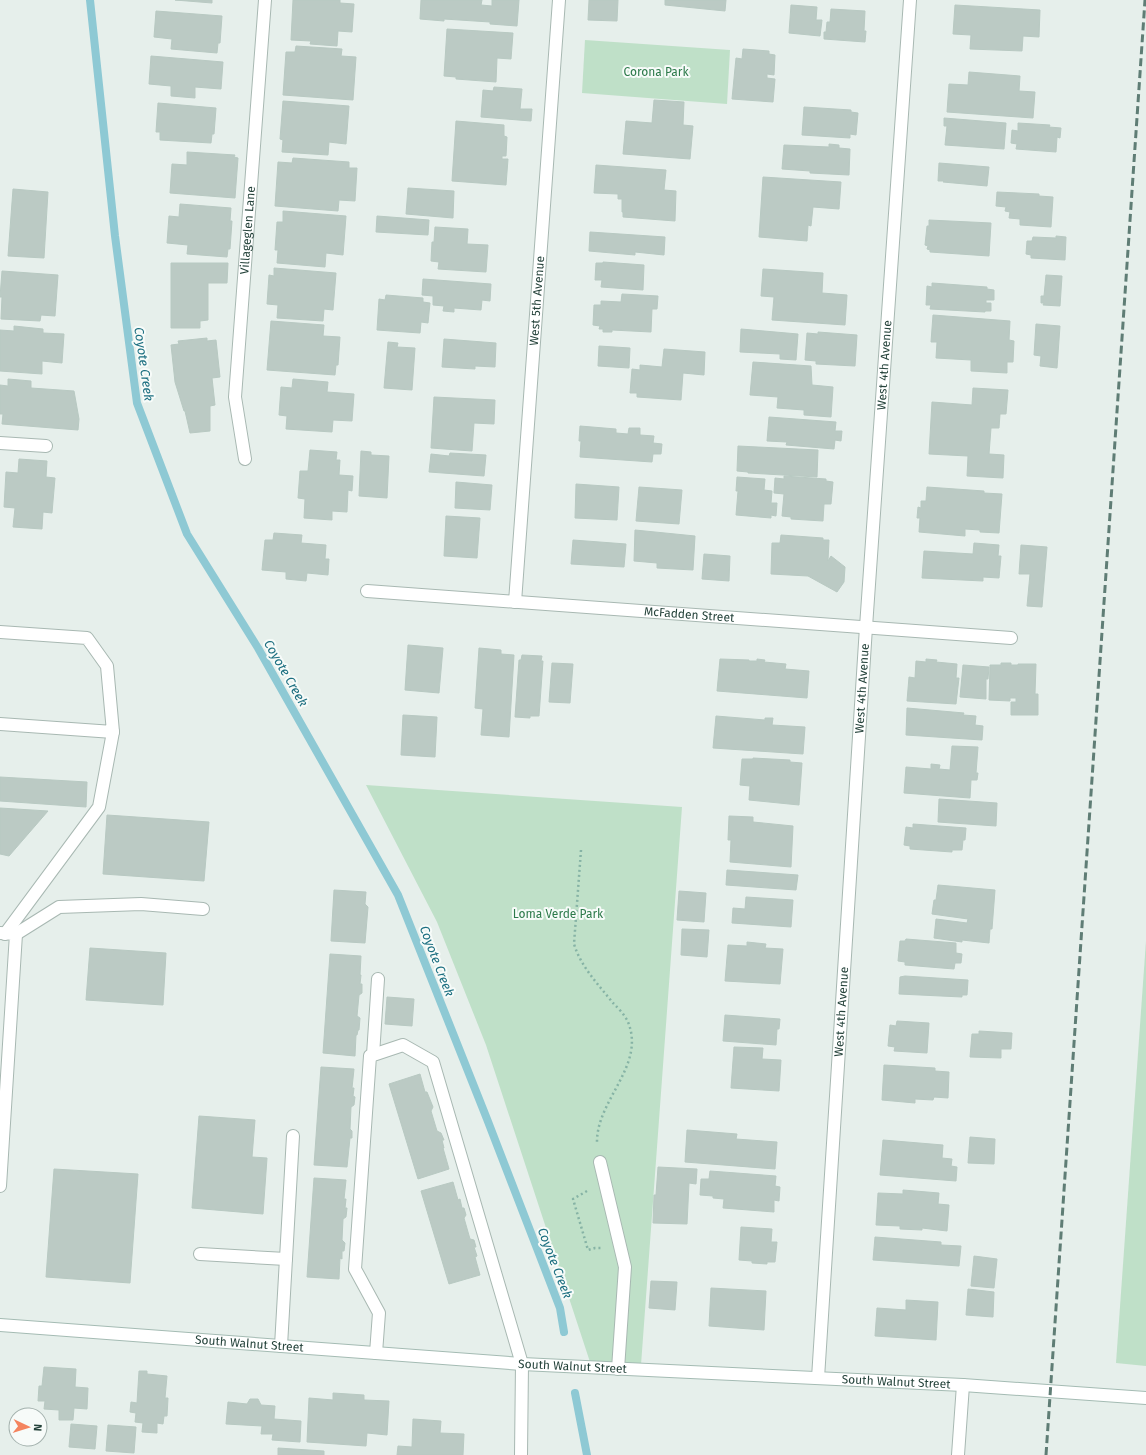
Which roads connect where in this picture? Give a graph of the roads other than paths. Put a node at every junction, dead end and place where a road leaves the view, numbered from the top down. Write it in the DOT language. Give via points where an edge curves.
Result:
graph roads {
  1 [pos="265,0"];
  2 [pos="559,0"];
  3 [pos="910,0"];
  4 [pos="0,443"];
  5 [pos="46,446"];
  6 [pos="245,459"];
  7 [pos="367,591"];
  8 [pos="515,602"];
  9 [pos="866,627"];
  10 [pos="0,632"];
  11 [pos="1011,638"];
  12 [pos="0,724"];
  13 [pos="113,732"];
  14 [pos="202,909"];
  15 [pos="7,934"];
  16 [pos="378,979"];
  17 [pos="373,1055"];
  18 [pos="2,1122"];
  19 [pos="293,1136"];
  20 [pos="600,1162"];
  21 [pos="0,1186"];
  22 [pos="200,1254"];
  23 [pos="286,1258"];
  24 [pos="0,1325"];
  25 [pos="281,1346"];
  26 [pos="376,1353"];
  27 [pos="522,1364"];
  28 [pos="618,1369"];
  29 [pos="818,1378"];
  30 [pos="963,1385"];
  31 [pos="1146,1398"];
  32 [pos="521,1455"];
  33 [pos="958,1455"];
  1 -- 6 [label="street, Villageglen Lane" via="234,397"];
  2 -- 8 [label="street, West 5th Avenue"];
  3 -- 9 [label="street, West 4th Avenue"];
  4 -- 5 [label="street"];
  7 -- 8 [label="street, McFadden Street"];
  8 -- 9 [label="street, McFadden Street"];
  9 -- 11 [label="street, McFadden Street"];
  9 -- 29 [label="street, West 4th Avenue"];
  10 -- 13 [label="street" via="87,638 107,666"];
  12 -- 13 [label="street"];
  13 -- 15 [label="street" via="99,807"];
  14 -- 15 [label="street" via="142,904 59,907"];
  15 -- 18 [label="street"];
  16 -- 17 [label="street"];
  17 -- 26 [label="street" via="370,1056 355,1269 379,1313"];
  17 -- 27 [label="street" via="403,1045 433,1062"];
  18 -- 21 [label="street"];
  19 -- 23 [label="street"];
  20 -- 28 [label="street" via="625,1267"];
  22 -- 23 [label="street"];
  23 -- 25 [label="street"];
  24 -- 25 [label="street, South Walnut Street"];
  25 -- 26 [label="street, South Walnut Street"];
  26 -- 27 [label="street, South Walnut Street"];
  27 -- 28 [label="street, South Walnut Street"];
  27 -- 32 [label="street"];
  28 -- 29 [label="street, South Walnut Street"];
  29 -- 30 [label="street, South Walnut Street"];
  30 -- 31 [label="street, South Walnut Street"];
  30 -- 33 [label="street"];
}
